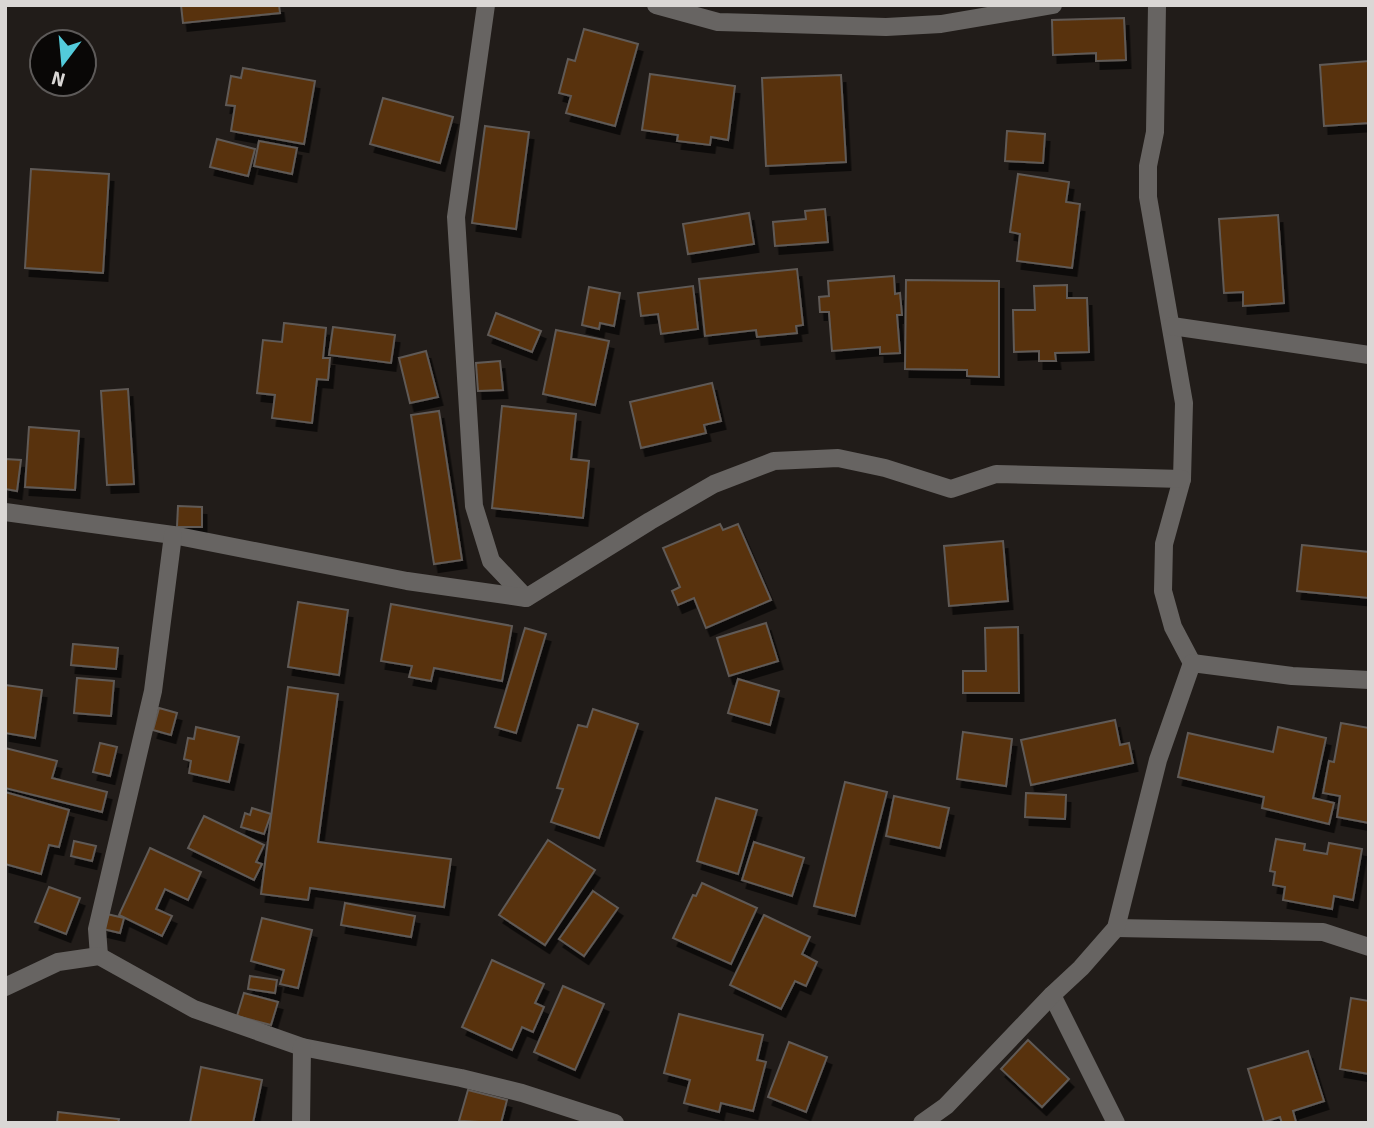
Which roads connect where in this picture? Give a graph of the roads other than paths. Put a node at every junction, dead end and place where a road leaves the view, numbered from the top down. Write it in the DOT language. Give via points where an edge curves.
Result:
graph roads {
  1 [pos="486,5"];
  2 [pos="656,5"];
  3 [pos="1053,5"];
  4 [pos="1157,5"];
  5 [pos="719,14"];
  6 [pos="1172,326"];
  7 [pos="1369,355"];
  8 [pos="1182,479"];
  9 [pos="5,512"];
  10 [pos="173,535"];
  11 [pos="526,598"];
  12 [pos="1192,663"];
  13 [pos="1369,680"];
  14 [pos="1116,928"];
  15 [pos="1369,947"];
  16 [pos="99,956"];
  17 [pos="5,987"];
  18 [pos="1052,995"];
  19 [pos="302,1047"];
  20 [pos="301,1123"];
  21 [pos="615,1123"];
  22 [pos="922,1123"];
  23 [pos="1116,1123"];
  1 -- 11 [label="street" via="456,217 474,506 491,561"];
  2 -- 5 [label="street"];
  3 -- 5 [label="street" via="942,24 886,27"];
  4 -- 6 [label="street" via="1155,132 1148,197"];
  6 -- 7 [label="street"];
  6 -- 8 [label="street" via="1184,403"];
  8 -- 11 [label="street" via="996,474 951,489 838,458 774,461 714,484"];
  8 -- 12 [label="street" via="1164,544 1163,591 1173,628"];
  9 -- 10 [label="street"];
  10 -- 11 [label="street" via="407,581"];
  10 -- 16 [label="street" via="152,691 97,929"];
  12 -- 13 [label="street"];
  12 -- 14 [label="street" via="1157,760"];
  14 -- 15 [label="street" via="1323,932"];
  14 -- 18 [label="street"];
  16 -- 17 [label="street" via="58,962"];
  16 -- 19 [label="street" via="194,1009"];
  18 -- 22 [label="street" via="946,1106"];
  18 -- 23 [label="street"];
  19 -- 20 [label="street"];
  19 -- 21 [label="street" via="461,1078"];
}
